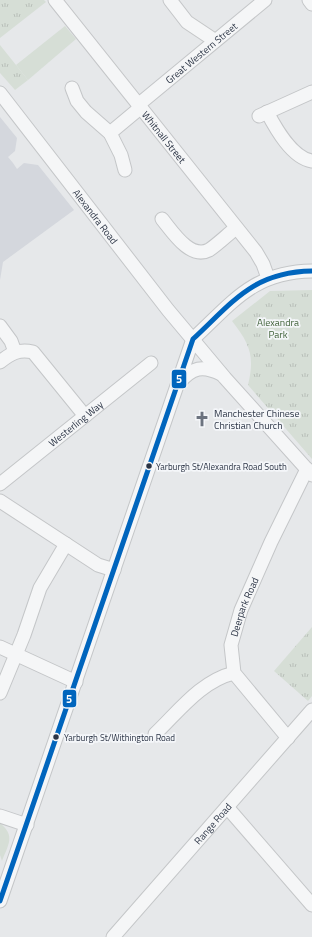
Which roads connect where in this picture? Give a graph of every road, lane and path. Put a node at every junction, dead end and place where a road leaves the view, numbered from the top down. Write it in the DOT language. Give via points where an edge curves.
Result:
graph roads {
  1 [pos="54,0"];
  2 [pos="170,0"];
  3 [pos="264,0"];
  4 [pos="309,0"];
  5 [pos="312,4"];
  6 [pos="214,40"];
  7 [pos="72,88"];
  8 [pos="312,92"];
  9 [pos="0,93"];
  10 [pos="139,107"];
  11 [pos="110,133"];
  12 [pos="312,161"];
  13 [pos="125,170"];
  14 [pos="162,219"];
  15 [pos="236,228"];
  16 [pos="312,271"];
  17 [pos="268,278"];
  18 [pos="0,326"];
  19 [pos="193,339"];
  20 [pos="8,357"];
  21 [pos="151,363"];
  22 [pos="222,374"];
  23 [pos="177,385"];
  24 [pos="85,416"];
  25 [pos="309,472"];
  26 [pos="0,484"];
  27 [pos="0,501"];
  28 [pos="66,544"];
  29 [pos="114,570"];
  30 [pos="0,647"];
  31 [pos="16,654"];
  32 [pos="234,673"];
  33 [pos="76,682"];
  34 [pos="0,692"];
  35 [pos="312,710"];
  36 [pos="155,734"];
  37 [pos="288,738"];
  38 [pos="227,807"];
  39 [pos="0,816"];
  40 [pos="27,825"];
  41 [pos="0,901"];
  42 [pos="312,905"];
  43 [pos="113,937"];
  1 -- 10 [label="street, Whitnall Street"];
  2 -- 6 [label="street" via="187,22"];
  3 -- 6 [label="street, Great Western Street"];
  4 -- 5 [label="street"];
  6 -- 10 [label="street, Great Western Street"];
  7 -- 11 [label="street" via="77,101 86,112"];
  8 -- 12 [label="street" via="263,114 300,156"];
  9 -- 19 [label="street, Alexandra Road"];
  10 -- 11 [label="street, Great Western Street"];
  10 -- 15 [label="street, Whitnall Street"];
  11 -- 13 [label="street"];
  14 -- 15 [label="street" via="188,247 201,252 208,250"];
  15 -- 17 [label="street, Whitnall Street" via="256,252"];
  16 -- 17 [label="street" via="292,272"];
  17 -- 19 [label="street" via="240,295"];
  18 -- 20 [label="street" via="11,341"];
  19 -- 22 [label="street, Alexandra Road"];
  19 -- 23 [label="street"];
  20 -- 24 [label="street" via="24,350 34,352"];
  21 -- 24 [label="street, Westerling Way"];
  22 -- 23 [label="street" via="198,368 191,370"];
  22 -- 25 [label="street, Alexandra Road"];
  23 -- 29 [label="street"];
  24 -- 26 [label="street, Westerling Way"];
  25 -- 32 [label="street, Deerpark Road" via="271,542 241,610 231,645"];
  27 -- 28 [label="street"];
  28 -- 29 [label="street" via="98,565"];
  28 -- 31 [label="street" via="40,588"];
  29 -- 33 [label="street"];
  30 -- 31 [label="street"];
  31 -- 33 [label="street"];
  31 -- 34 [label="street"];
  32 -- 36 [label="street" via="220,677 204,687"];
  32 -- 37 [label="street"];
  33 -- 40 [label="street"];
  35 -- 37 [label="street, Range Road"];
  37 -- 38 [label="street, Range Road"];
  38 -- 42 [label="street"];
  38 -- 43 [label="street, Range Road"];
  39 -- 40 [label="street"];
  40 -- 41 [label="street"];
}
